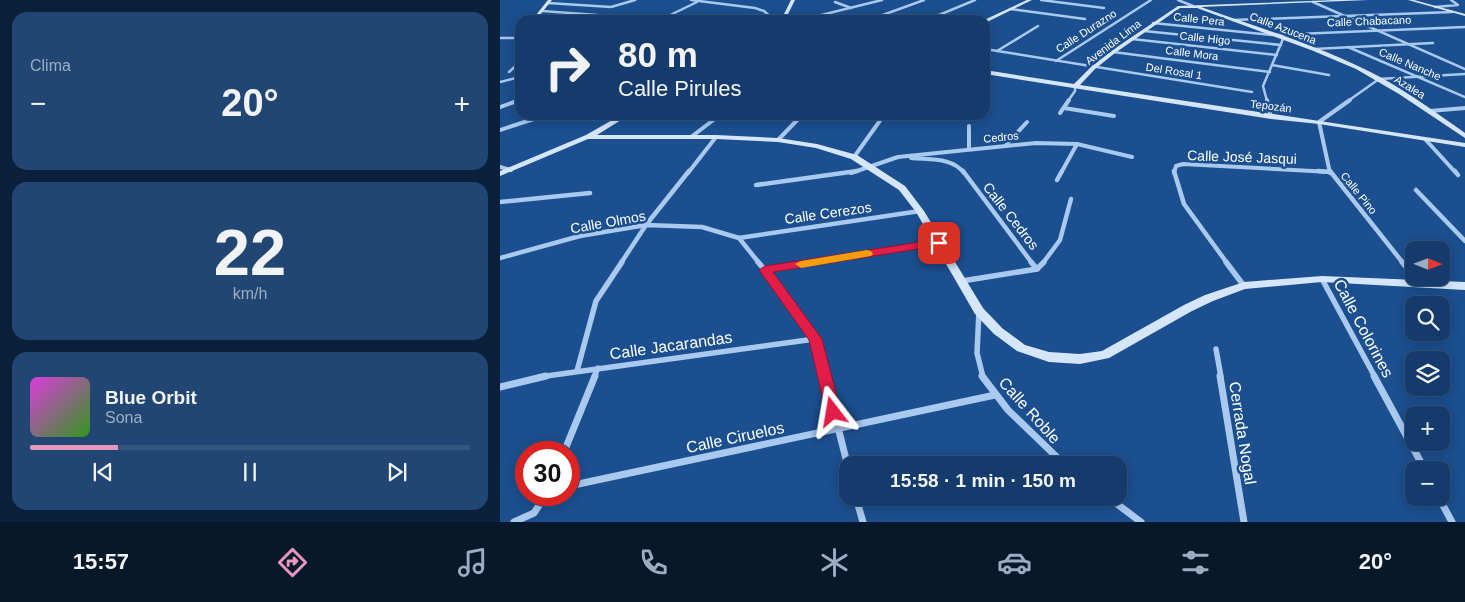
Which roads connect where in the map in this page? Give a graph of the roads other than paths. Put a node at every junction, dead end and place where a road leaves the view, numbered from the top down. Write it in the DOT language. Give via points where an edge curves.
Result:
graph roads {
  1 [pos="635,0"];
  2 [pos="691,0"];
  3 [pos="794,0"];
  4 [pos="882,0"];
  5 [pos="924,0"];
  6 [pos="975,0"];
  7 [pos="1030,0"];
  8 [pos="1041,0"];
  9 [pos="1151,0"];
  10 [pos="1178,0"];
  11 [pos="1331,0"];
  12 [pos="1366,0"];
  13 [pos="1410,0"];
  14 [pos="1451,0"];
  15 [pos="549,1"];
  16 [pos="698,2"];
  17 [pos="834,2"];
  18 [pos="1313,2"];
  19 [pos="1193,6"];
  20 [pos="1435,7"];
  21 [pos="851,8"];
  22 [pos="1104,8"];
  23 [pos="1010,9"];
  24 [pos="542,11"];
  25 [pos="1452,12"];
  26 [pos="1465,14"];
  27 [pos="538,15"];
  28 [pos="586,15"];
  29 [pos="671,15"];
  30 [pos="768,15"];
  31 [pos="786,15"];
  32 [pos="822,15"];
  33 [pos="882,15"];
  34 [pos="939,15"];
  35 [pos="1342,15"];
  36 [pos="1084,18"];
  37 [pos="990,19"];
  38 [pos="1232,20"];
  39 [pos="1154,24"];
  40 [pos="1038,26"];
  41 [pos="1465,27"];
  42 [pos="1144,30"];
  43 [pos="1379,31"];
  44 [pos="1273,35"];
  45 [pos="515,37"];
  46 [pos="500,38"];
  47 [pos="1132,39"];
  48 [pos="1283,39"];
  49 [pos="1433,43"];
  50 [pos="1408,44"];
  51 [pos="1281,45"];
  52 [pos="1348,47"];
  53 [pos="990,50"];
  54 [pos="1311,50"];
  55 [pos="997,51"];
  56 [pos="1113,52"];
  57 [pos="1277,54"];
  58 [pos="1056,61"];
  59 [pos="1272,65"];
  60 [pos="515,67"];
  61 [pos="1093,68"];
  62 [pos="1465,69"];
  63 [pos="509,72"];
  64 [pos="1270,72"];
  65 [pos="990,73"];
  66 [pos="1465,74"];
  67 [pos="1329,75"];
  68 [pos="1419,76"];
  69 [pos="515,78"];
  70 [pos="1379,79"];
  71 [pos="500,82"];
  72 [pos="1075,87"];
  73 [pos="1252,92"];
  74 [pos="1465,96"];
  75 [pos="515,102"];
  76 [pos="500,106"];
  77 [pos="1064,108"];
  78 [pos="1465,108"];
  79 [pos="1430,111"];
  80 [pos="1060,113"];
  81 [pos="1114,116"];
  82 [pos="1271,117"];
  83 [pos="531,120"];
  84 [pos="617,120"];
  85 [pos="714,120"];
  86 [pos="797,120"];
  87 [pos="880,120"];
  88 [pos="1027,122"];
  89 [pos="1319,122"];
  90 [pos="969,126"];
  91 [pos="500,130"];
  92 [pos="1465,136"];
  93 [pos="587,137"];
  94 [pos="692,137"];
  95 [pos="716,137"];
  96 [pos="1425,139"];
  97 [pos="778,140"];
  98 [pos="1077,144"];
  99 [pos="1465,144"];
  100 [pos="1006,146"];
  101 [pos="969,149"];
  102 [pos="854,157"];
  103 [pos="898,157"];
  104 [pos="1132,157"];
  105 [pos="871,166"];
  106 [pos="500,167"];
  107 [pos="511,170"];
  108 [pos="1330,172"];
  109 [pos="500,174"];
  110 [pos="1458,175"];
  111 [pos="1057,180"];
  112 [pos="756,185"];
  113 [pos="1416,190"];
  114 [pos="590,193"];
  115 [pos="1071,199"];
  116 [pos="500,202"];
  117 [pos="920,211"];
  118 [pos="646,225"];
  119 [pos="739,238"];
  120 [pos="1465,241"];
  121 [pos="939,243"];
  122 [pos="500,258"];
  123 [pos="1405,265"];
  124 [pos="1037,269"];
  125 [pos="765,270"];
  126 [pos="1322,279"];
  127 [pos="1405,279"];
  128 [pos="962,281"];
  129 [pos="1450,284"];
  130 [pos="1244,286"];
  131 [pos="1465,286"];
  132 [pos="979,311"];
  133 [pos="815,339"];
  134 [pos="1216,349"];
  135 [pos="598,368"];
  136 [pos="577,371"];
  137 [pos="500,386"];
  138 [pos="995,395"];
  139 [pos="837,431"];
  140 [pos="568,441"];
  141 [pos="845,456"];
  142 [pos="1053,456"];
  143 [pos="1420,461"];
  144 [pos="580,484"];
  145 [pos="538,506"];
  146 [pos="858,506"];
  147 [pos="1120,506"];
  148 [pos="1443,506"];
  149 [pos="514,522"];
  150 [pos="863,522"];
  151 [pos="1141,522"];
  152 [pos="1244,522"];
  153 [pos="1452,522"];
  1 -- 15 [label="street" via="617,6"];
  2 -- 16 [label="street"];
  3 -- 31 [label="street"];
  4 -- 21 [label="street"];
  5 -- 33 [label="street"];
  6 -- 34 [label="street"];
  7 -- 23 [label="street"];
  8 -- 22 [label="street"];
  9 -- 58 [label="street, Calle Durazno"];
  10 -- 19 [label="street, Calle Azucena"];
  11 -- 12 [label="street, Avenida Lima"];
  11 -- 18 [label="street, Avenida Lima"];
  13 -- 20 [label="street"];
  14 -- 20 [label="street" via="1458,5"];
  15 -- 24 [label="street"];
  16 -- 29 [label="street"];
  16 -- 30 [label="street" via="755,8"];
  17 -- 21 [label="street"];
  18 -- 19 [label="street, Avenida Lima"];
  18 -- 35 [label="street"];
  19 -- 38 [label="street, Calle Azucena"];
  19 -- 39 [label="street, Avenida Lima" via="1175,9"];
  20 -- 25 [label="street"];
  21 -- 32 [label="street"];
  23 -- 36 [label="street"];
  23 -- 37 [label="street"];
  24 -- 27 [label="street"];
  24 -- 28 [label="street"];
  25 -- 26 [label="street"];
  25 -- 35 [label="street"];
  35 -- 38 [label="street"];
  35 -- 43 [label="street"];
  38 -- 44 [label="street, Calle Azucena"];
  39 -- 42 [label="street, Avenida Lima"];
  39 -- 44 [label="street, Calle Pera"];
  40 -- 55 [label="street"];
  41 -- 43 [label="street, Calle Chabacano"];
  42 -- 47 [label="street, Avenida Lima"];
  42 -- 51 [label="street"];
  43 -- 44 [label="street, Calle Chabacano"];
  43 -- 50 [label="street"];
  44 -- 48 [label="street, Calle Azucena"];
  45 -- 46 [label="street"];
  47 -- 56 [label="street, Avenida Lima"];
  47 -- 57 [label="street, Calle Higo"];
  48 -- 51 [label="street"];
  48 -- 54 [label="street, Calle Azucena"];
  49 -- 50 [label="street"];
  50 -- 52 [label="street"];
  50 -- 62 [label="street"];
  51 -- 57 [label="street"];
  52 -- 54 [label="street"];
  52 -- 68 [label="street, Calle Nanche"];
  53 -- 55 [label="street, Del Rosal 1"];
  54 -- 70 [label="street, Calle Azucena"];
  55 -- 58 [label="street, Del Rosal 1"];
  56 -- 61 [label="street, Avenida Lima"];
  56 -- 64 [label="street, Calle Mora"];
  57 -- 59 [label="street"];
  58 -- 61 [label="street, Del Rosal 1"];
  59 -- 64 [label="street"];
  59 -- 67 [label="street"];
  60 -- 63 [label="street"];
  61 -- 72 [label="street, Avenida Lima"];
  61 -- 73 [label="street, Del Rosal 1"];
  64 -- 82 [label="street" via="1263,86"];
  65 -- 72 [label="street, Tepozán"];
  66 -- 68 [label="street"];
  68 -- 70 [label="street"];
  68 -- 74 [label="street, Calle Nanche"];
  69 -- 71 [label="street"];
  70 -- 79 [label="street, Azalea"];
  70 -- 89 [label="street"];
  72 -- 77 [label="street, Avenida Lima"];
  72 -- 82 [label="street, Tepozán"];
  75 -- 76 [label="street"];
  77 -- 80 [label="street, Avenida Lima"];
  77 -- 81 [label="street"];
  78 -- 79 [label="street"];
  79 -- 92 [label="street, Azalea"];
  82 -- 89 [label="street, Tepozán"];
  83 -- 91 [label="street"];
  84 -- 93 [label="street"];
  85 -- 94 [label="street"];
  86 -- 97 [label="street"];
  87 -- 102 [label="street"];
  88 -- 100 [label="street"];
  89 -- 96 [label="street, Tepozán"];
  89 -- 108 [label="street, Calle Pino"];
  90 -- 101 [label="street"];
  93 -- 94 [label="street"];
  93 -- 107 [label="street"];
  94 -- 95 [label="street"];
  95 -- 97 [label="street"];
  95 -- 118 [label="street"];
  96 -- 99 [label="street, Tepozán"];
  96 -- 110 [label="street"];
  97 -- 102 [label="street" via="817,146"];
  98 -- 100 [label="street, Cedros" via="1052,142"];
  98 -- 104 [label="street, Cedros"];
  98 -- 111 [label="street"];
  100 -- 101 [label="street, Cedros"];
  101 -- 103 [label="street, Cedros"];
  102 -- 105 [label="street"];
  103 -- 105 [label="street, Cedros"];
  103 -- 124 [label="street, Calle Cedros" via="948,161 958,165"];
  105 -- 112 [label="street, Cedros" via="855,172"];
  105 -- 117 [label="street" via="902,188"];
  106 -- 107 [label="street"];
  107 -- 109 [label="street"];
  108 -- 123 [label="street, Calle Pino"];
  108 -- 130 [label="street, Calle José Jasqui" via="1176,166 1174,171 1184,204"];
  113 -- 120 [label="street"];
  114 -- 116 [label="street"];
  115 -- 124 [label="street" via="1060,240"];
  117 -- 119 [label="street, Calle Cerezos"];
  117 -- 121 [label="street"];
  118 -- 119 [label="street, Calle Olmos" via="702,227"];
  118 -- 122 [label="street, Calle Olmos" via="580,236"];
  118 -- 136 [label="street" via="596,300"];
  119 -- 125 [label="street"];
  121 -- 125 [label="street"];
  121 -- 128 [label="street"];
  124 -- 128 [label="street, Calle Cedros"];
  125 -- 133 [label="street"];
  126 -- 127 [label="street"];
  126 -- 130 [label="street"];
  126 -- 143 [label="street, Calle Colorines"];
  128 -- 132 [label="street"];
  129 -- 131 [label="street"];
  130 -- 132 [label="street" via="1208,298 1105,355 1080,359 1049,357 1021,348 998,332"];
  132 -- 138 [label="street, Calle Roble" via="977,353 982,375"];
  133 -- 135 [label="street, Calle Jacarandas"];
  133 -- 139 [label="street"];
  134 -- 152 [label="street, Cerrada Nogal"];
  135 -- 136 [label="street, Calle Jacarandas"];
  135 -- 140 [label="street"];
  136 -- 137 [label="street, Calle Jacarandas"];
  138 -- 139 [label="street, Calle Ciruelos"];
  138 -- 142 [label="street, Calle Roble"];
  139 -- 141 [label="street"];
  139 -- 144 [label="street, Calle Ciruelos"];
  145 -- 149 [label="street" via="534,512"];
  146 -- 150 [label="street"];
  147 -- 151 [label="street"];
  148 -- 153 [label="street"];
}
